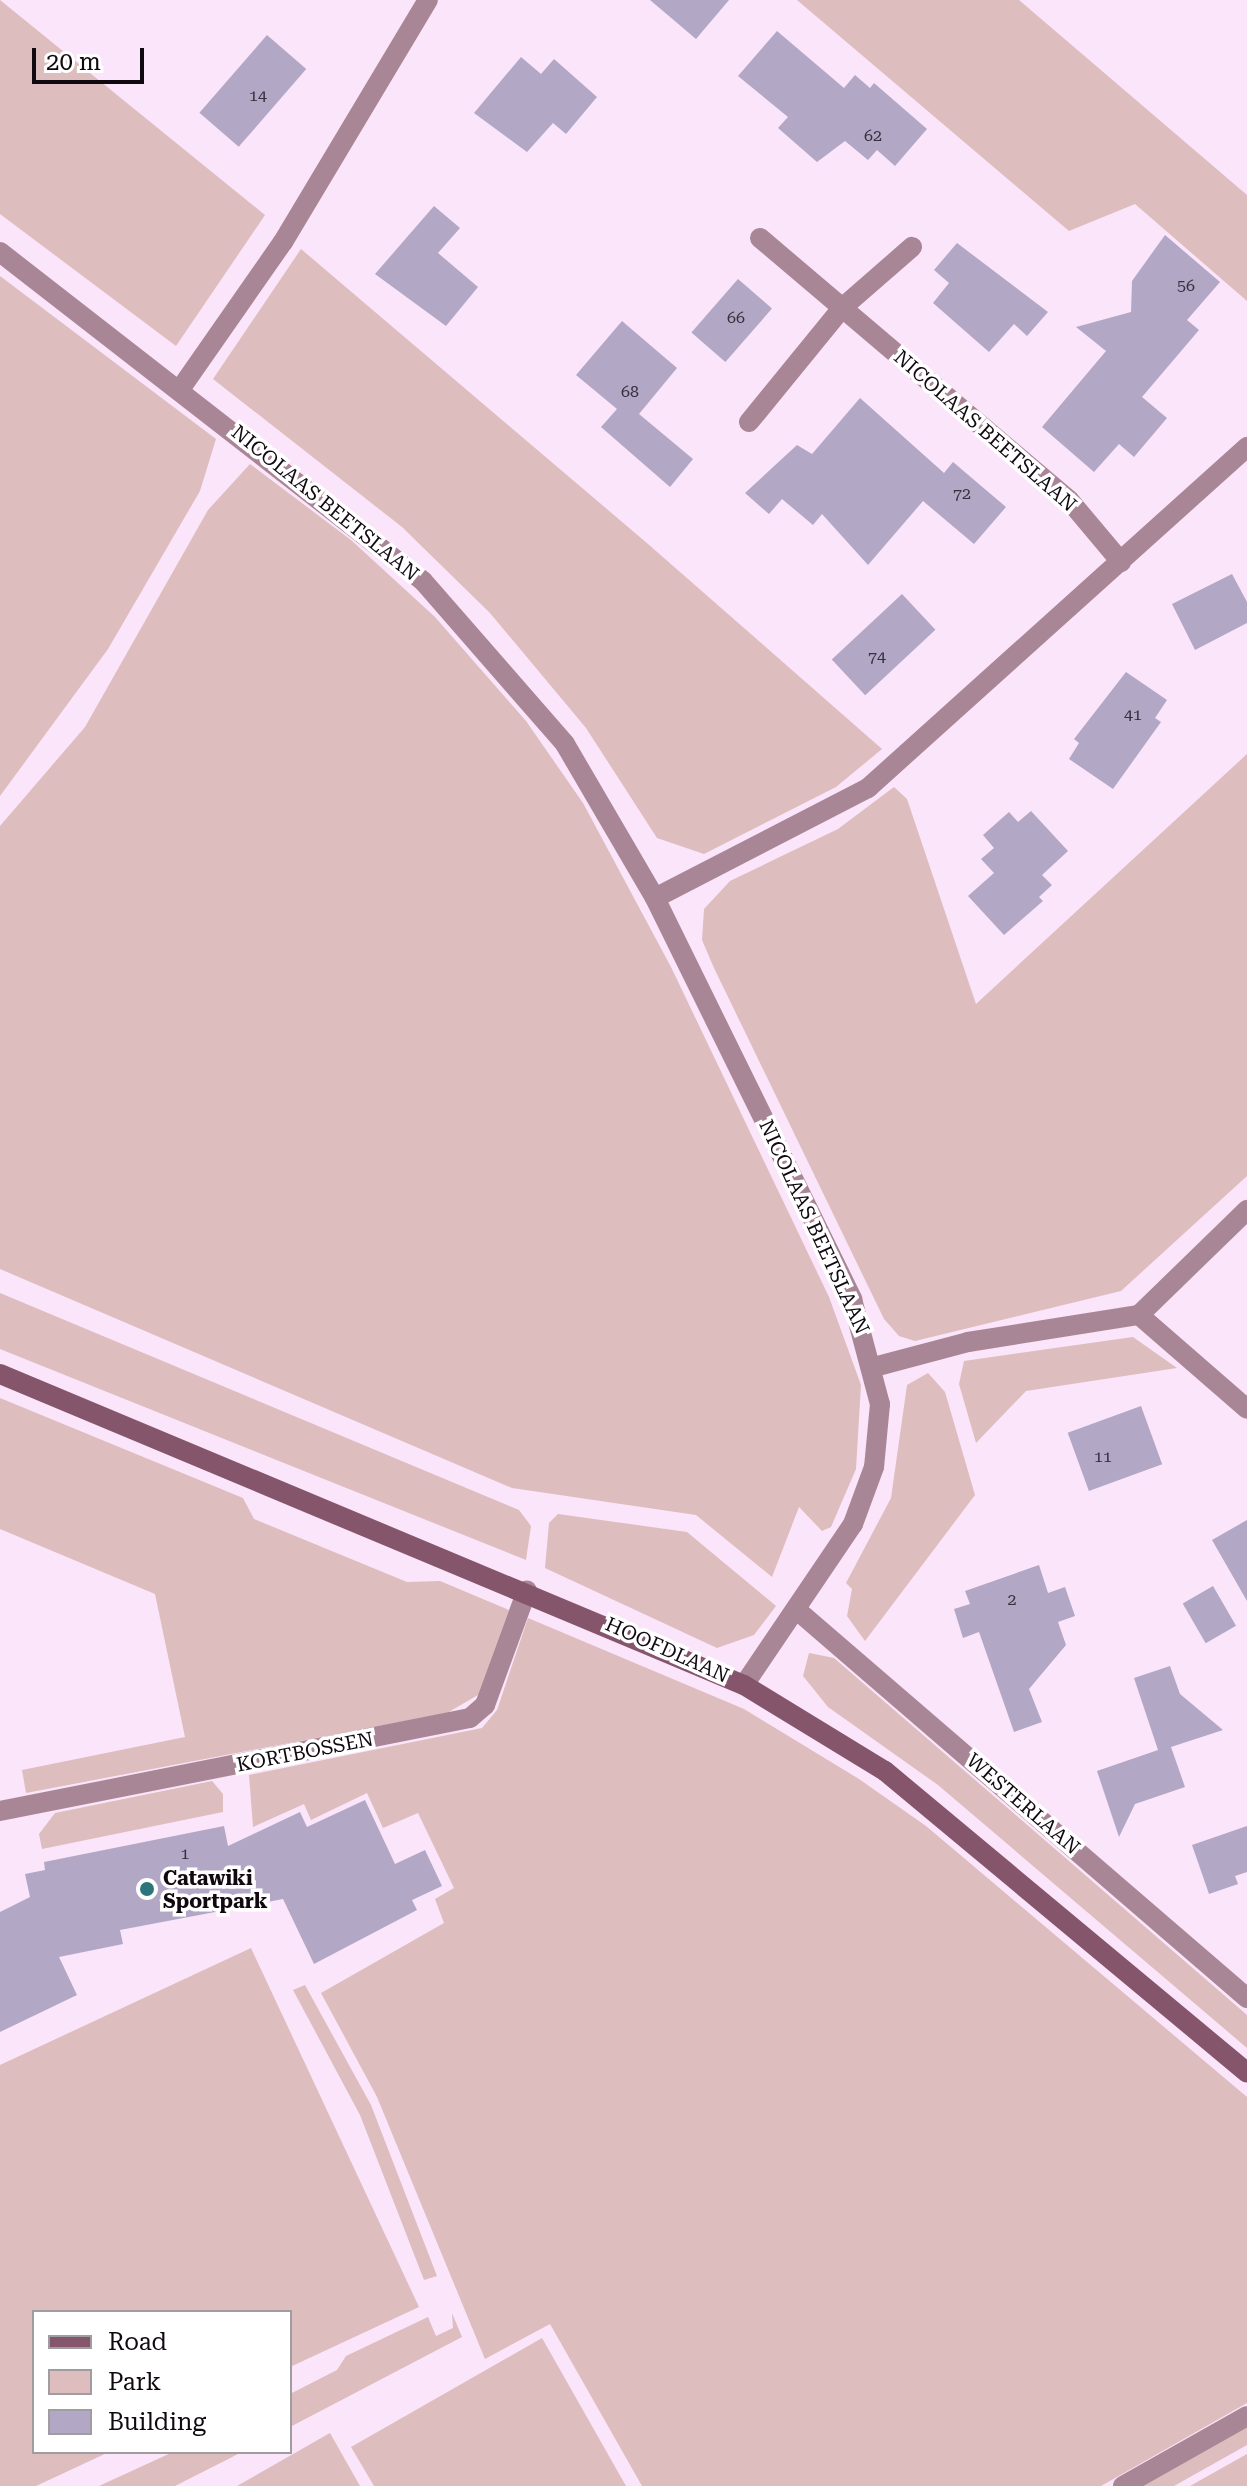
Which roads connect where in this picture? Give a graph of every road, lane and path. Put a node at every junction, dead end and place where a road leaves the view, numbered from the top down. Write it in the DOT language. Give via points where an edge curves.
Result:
graph roads {
  1 [pos="428,0"];
  2 [pos="760,238"];
  3 [pos="912,247"];
  4 [pos="0,252"];
  5 [pos="842,308"];
  6 [pos="181,388"];
  7 [pos="749,422"];
  8 [pos="1247,447"];
  9 [pos="1121,562"];
  10 [pos="655,898"];
  11 [pos="1247,1210"];
  12 [pos="1139,1315"];
  13 [pos="874,1367"];
  14 [pos="0,1374"];
  15 [pos="1247,1409"];
  16 [pos="527,1590"];
  17 [pos="798,1611"];
  18 [pos="744,1685"];
  19 [pos="0,1811"];
  20 [pos="1247,1998"];
  21 [pos="1247,2073"];
  22 [pos="1247,2416"];
  23 [pos="1123,2486"];
  1 -- 6 [label="street" via="283,242"];
  2 -- 5 [label="street, NICOLAAS BEETSLAAN"];
  3 -- 5 [label="street"];
  4 -- 6 [label="street, NICOLAAS BEETSLAAN"];
  5 -- 7 [label="street"];
  5 -- 9 [label="street, NICOLAAS BEETSLAAN" via="1069,500"];
  6 -- 10 [label="street, NICOLAAS BEETSLAAN" via="387,547 469,627 573,756"];
  8 -- 9 [label="street"];
  9 -- 10 [label="street" via="868,788"];
  10 -- 13 [label="street, NICOLAAS BEETSLAAN" via="852,1299"];
  11 -- 12 [label="street"];
  12 -- 13 [label="street" via="968,1342"];
  12 -- 15 [label="street"];
  13 -- 17 [label="street, NICOLAAS BEETSLAAN" via="879,1439 866,1496"];
  14 -- 16 [label="street, HOOFDLAAN"];
  16 -- 18 [label="street, HOOFDLAAN"];
  16 -- 19 [label="street, KORTBOSSEN" via="485,1705 470,1718"];
  17 -- 18 [label="street, NICOLAAS BEETSLAAN"];
  17 -- 20 [label="street, WESTERLAAN"];
  18 -- 21 [label="street, HOOFDLAAN" via="885,1771"];
  22 -- 23 [label="street"];
}
